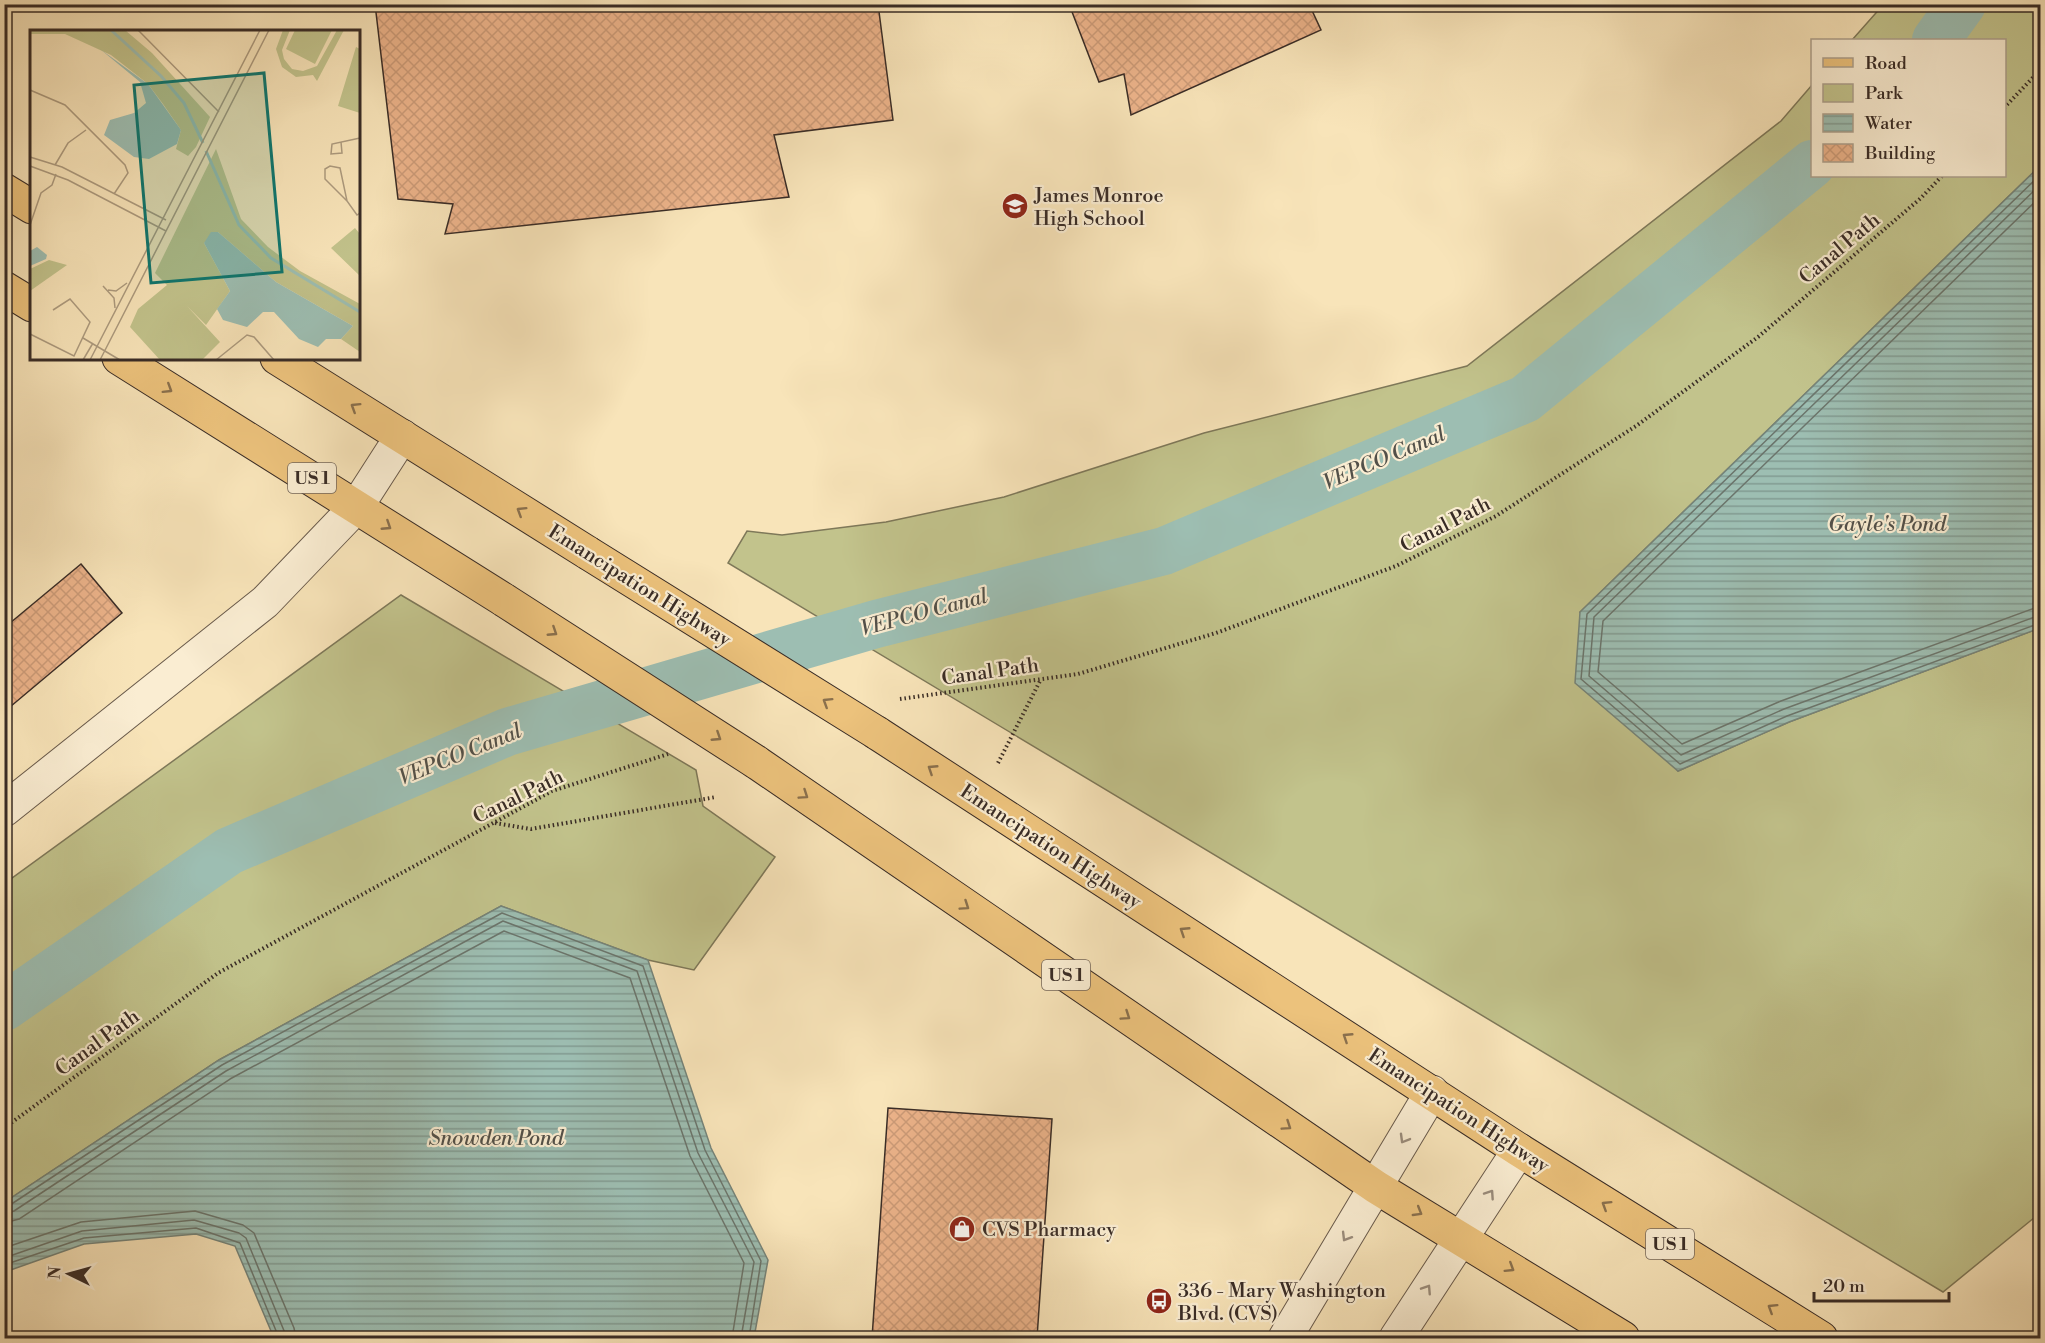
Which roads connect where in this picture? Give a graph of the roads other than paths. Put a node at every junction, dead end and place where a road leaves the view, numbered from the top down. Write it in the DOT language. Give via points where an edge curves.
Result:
graph roads {
  1 [pos="4,190"];
  2 [pos="30,206"];
  3 [pos="4,288"];
  4 [pos="30,303"];
  5 [pos="122,360"];
  6 [pos="280,360"];
  7 [pos="402,436"];
  8 [pos="357,506"];
  9 [pos="4,810"];
  10 [pos="1432,1092"];
  11 [pos="1519,1150"];
  12 [pos="1376,1187"];
  13 [pos="1461,1237"];
  14 [pos="1285,1338"];
  15 [pos="1396,1338"];
  16 [pos="1623,1338"];
  17 [pos="1821,1338"];
  1 -- 2 [label="main road"];
  3 -- 4 [label="main road"];
  5 -- 8 [label="main road, US 1, one-way"];
  7 -- 6 [label="main road, Emancipation Highway / US 1, one-way"];
  7 -- 8 [label="street"];
  10 -- 7 [label="main road, Emancipation Highway / US 1, one-way, bridge" via="877,733"];
  8 -- 9 [label="street" via="266,602"];
  8 -- 12 [label="main road, US 1, one-way, bridge" via="756,762"];
  10 -- 11 [label="main road, Emancipation Highway / US 1"];
  10 -- 12 [label="street, one-way"];
  13 -- 11 [label="street, one-way"];
  17 -- 11 [label="main road, Emancipation Highway / US 1, one-way"];
  12 -- 13 [label="main road, US 1, one-way"];
  12 -- 14 [label="street, one-way"];
  15 -- 13 [label="street, one-way"];
  13 -- 16 [label="main road, US 1, one-way"];
}
